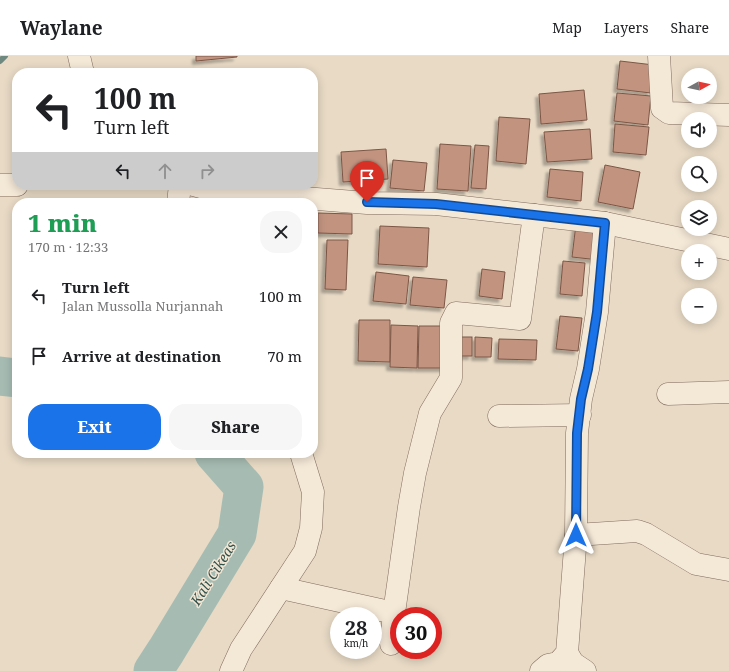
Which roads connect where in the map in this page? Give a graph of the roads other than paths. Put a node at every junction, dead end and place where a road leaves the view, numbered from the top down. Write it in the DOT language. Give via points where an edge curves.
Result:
graph roads {
  1 [pos="79,56"];
  2 [pos="659,56"];
  3 [pos="82,68"];
  4 [pos="729,115"];
  5 [pos="0,185"];
  6 [pos="12,185"];
  7 [pos="229,190"];
  8 [pos="287,198"];
  9 [pos="318,201"];
  10 [pos="534,215"];
  11 [pos="605,223"];
  12 [pos="729,249"];
  13 [pos="729,392"];
  14 [pos="668,394"];
  15 [pos="580,415"];
  16 [pos="499,416"];
  17 [pos="303,458"];
  18 [pos="576,535"];
  19 [pos="729,570"];
  20 [pos="281,588"];
  21 [pos="395,607"];
  22 [pos="390,612"];
  23 [pos="567,653"];
  24 [pos="231,671"];
  25 [pos="541,671"];
  26 [pos="585,671"];
  1 -- 3 [label="street"];
  2 -- 4 [label="street" via="662,108 669,113"];
  5 -- 6 [label="street"];
  7 -- 8 [label="street"];
  9 -- 10 [label="street" via="436,204"];
  10 -- 11 [label="street"];
  10 -- 21 [label="street" via="520,319 456,313 451,324 451,378 430,413 422,445 409,507"];
  11 -- 12 [label="street"];
  11 -- 15 [label="street" via="597,312"];
  13 -- 14 [label="street"];
  15 -- 16 [label="street"];
  15 -- 18 [label="street" via="577,433"];
  17 -- 20 [label="street" via="313,492 311,528 305,551"];
  18 -- 19 [label="street" via="638,531 696,564"];
  18 -- 23 [label="street"];
  20 -- 22 [label="street"];
  20 -- 24 [label="street" via="241,649"];
  23 -- 25 [label="street" via="558,662 548,665"];
  23 -- 26 [label="street" via="573,663"];
}
